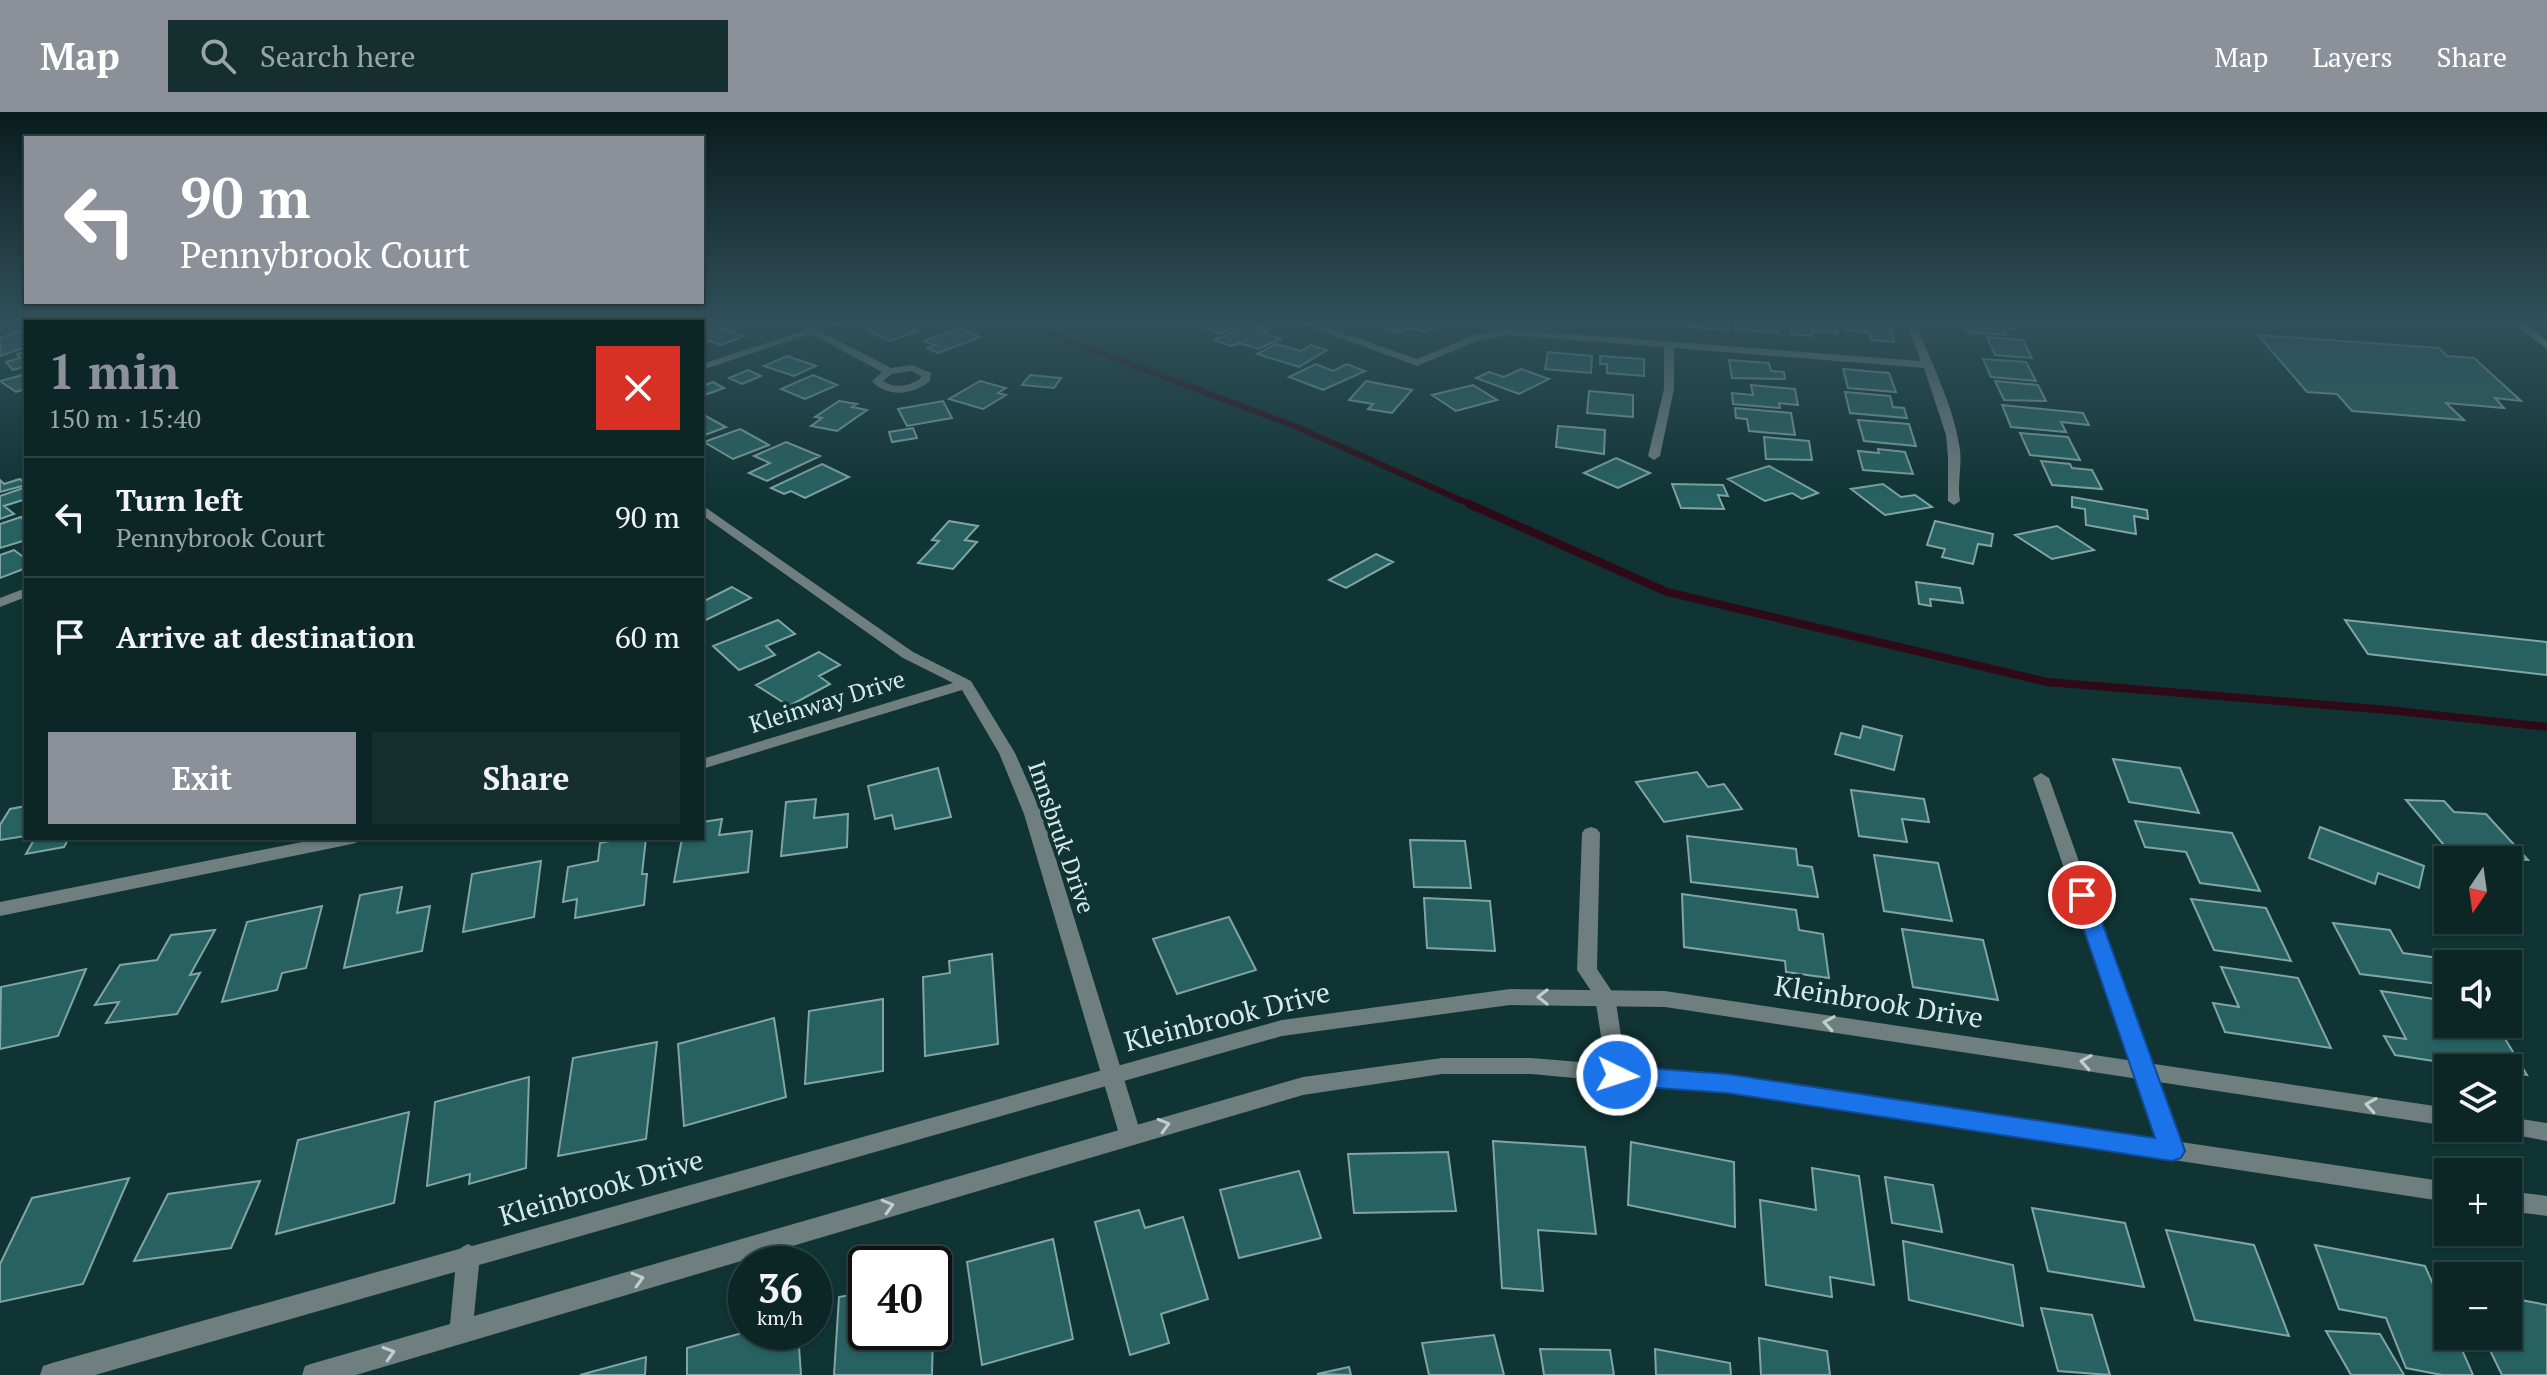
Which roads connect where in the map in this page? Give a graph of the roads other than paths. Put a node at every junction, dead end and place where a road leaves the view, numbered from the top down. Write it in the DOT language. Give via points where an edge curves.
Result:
graph roads {
  1 [pos="1669,383"];
  2 [pos="1933,383"];
  3 [pos="1654,456"];
  4 [pos="1954,501"];
  5 [pos="704,510"];
  6 [pos="24,593"];
  7 [pos="0,603"];
  8 [pos="966,684"];
  9 [pos="704,763"];
  10 [pos="2041,778"];
  11 [pos="1591,833"];
  12 [pos="342,840"];
  13 [pos="0,909"];
  14 [pos="1605,996"];
  15 [pos="2144,1071"];
  16 [pos="1617,1075"];
  17 [pos="1113,1076"];
  18 [pos="2434,1115"];
  19 [pos="2522,1128"];
  20 [pos="2547,1132"];
  21 [pos="1130,1134"];
  22 [pos="2172,1151"];
  23 [pos="2434,1190"];
  24 [pos="2522,1203"];
  25 [pos="2547,1206"];
  26 [pos="468,1255"];
  27 [pos="461,1331"];
  28 [pos="52,1375"];
  29 [pos="314,1375"];
  1 -- 3 [label="street"];
  2 -- 4 [label="street" via="1954,451"];
  5 -- 8 [label="street" via="908,655"];
  6 -- 7 [label="street"];
  8 -- 9 [label="street, Kleinway Drive"];
  8 -- 17 [label="street, Innsbruk Drive" via="1007,753 1033,814"];
  10 -- 15 [label="street"];
  11 -- 14 [label="street" via="1587,970"];
  12 -- 13 [label="street"];
  15 -- 14 [label="street, Kleinbrook Drive, one-way" via="1665,999"];
  14 -- 16 [label="street"];
  14 -- 17 [label="street, Kleinbrook Drive, one-way" via="1510,997 1282,1028"];
  18 -- 15 [label="street, Kleinbrook Drive, one-way"];
  15 -- 22 [label="street"];
  21 -- 16 [label="street, one-way" via="1303,1086 1370,1074 1442,1066 1531,1066"];
  16 -- 22 [label="street" via="1727,1083"];
  17 -- 21 [label="street, Innsbruk Drive"];
  17 -- 26 [label="street, Kleinbrook Drive"];
  19 -- 20 [label="street"];
  27 -- 21 [label="street, one-way"];
  22 -- 23 [label="street"];
  24 -- 25 [label="street"];
  26 -- 27 [label="street"];
  26 -- 28 [label="street, Kleinbrook Drive"];
  29 -- 27 [label="street, one-way"];
}
